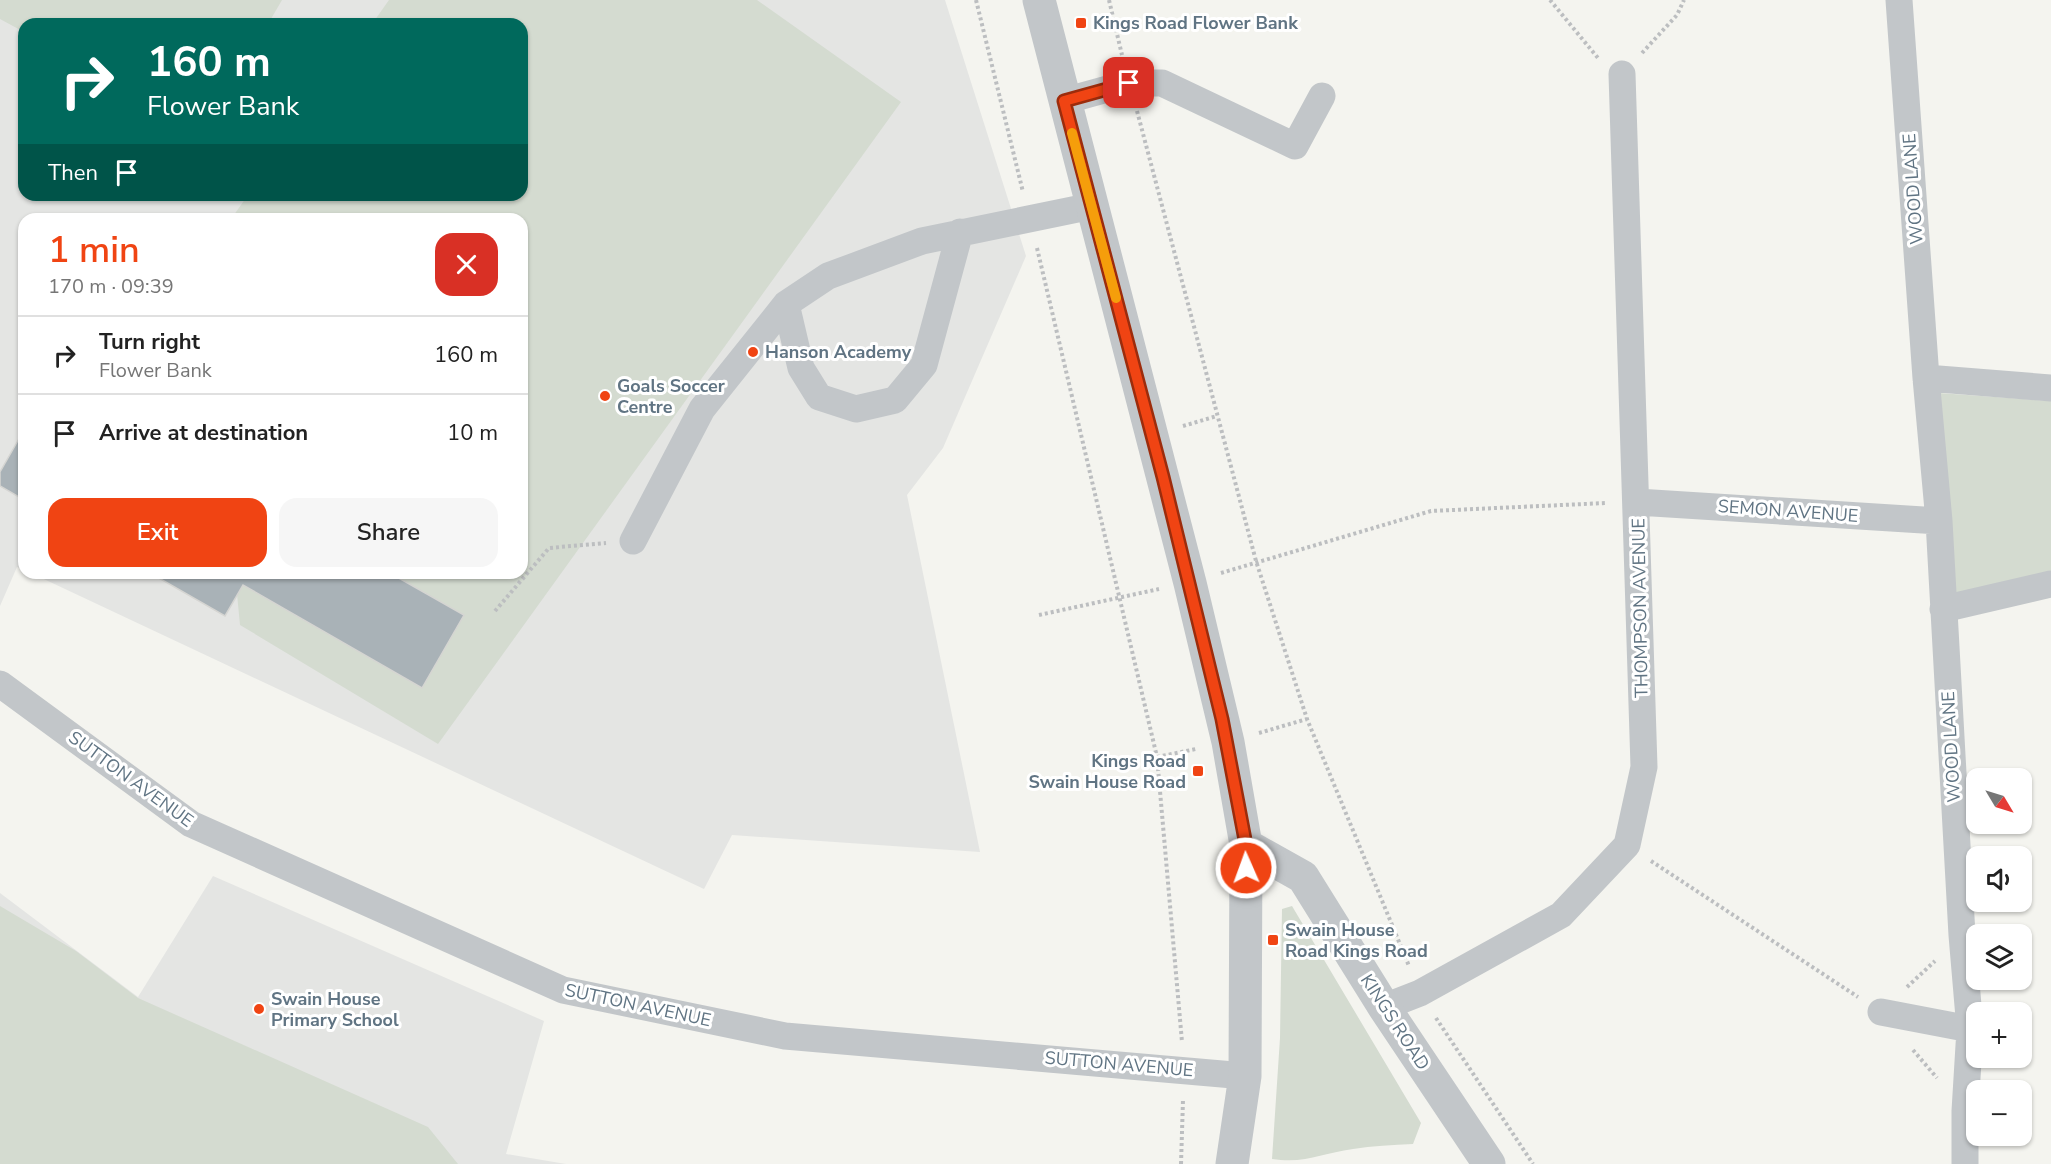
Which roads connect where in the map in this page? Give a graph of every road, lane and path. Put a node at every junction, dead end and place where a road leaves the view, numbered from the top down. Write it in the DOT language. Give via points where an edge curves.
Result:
graph roads {
  1 [pos="976,0"];
  2 [pos="1039,0"];
  3 [pos="1109,0"];
  4 [pos="1550,0"];
  5 [pos="1683,0"];
  6 [pos="1899,0"];
  7 [pos="1622,74"];
  8 [pos="1129,83"];
  9 [pos="1322,96"];
  10 [pos="1064,101"];
  11 [pos="1092,206"];
  12 [pos="1030,220"];
  13 [pos="960,232"];
  14 [pos="786,304"];
  15 [pos="1926,378"];
  16 [pos="2051,388"];
  17 [pos="1637,502"];
  18 [pos="1939,521"];
  19 [pos="633,541"];
  20 [pos="1256,561"];
  21 [pos="528,572"];
  22 [pos="522,579"];
  23 [pos="1190,583"];
  24 [pos="2051,584"];
  25 [pos="1120,597"];
  26 [pos="1944,609"];
  27 [pos="495,611"];
  28 [pos="1039,615"];
  29 [pos="0,684"];
  30 [pos="1307,719"];
  31 [pos="1228,742"];
  32 [pos="1157,757"];
  33 [pos="1246,845"];
  34 [pos="1627,846"];
  35 [pos="1420,993"];
  36 [pos="1968,1002"];
  37 [pos="1384,1007"];
  38 [pos="1881,1012"];
  39 [pos="1966,1028"];
  40 [pos="1968,1068"];
  41 [pos="1184,1070"];
  42 [pos="1245,1076"];
  43 [pos="1181,1164"];
  44 [pos="1232,1164"];
  45 [pos="1489,1164"];
  46 [pos="1533,1164"];
  47 [pos="1965,1164"];
  1 -- 12 [label="path"];
  2 -- 10 [label="street"];
  3 -- 8 [label="path"];
  4 -- 7 [label="path" via="1593,56"];
  5 -- 7 [label="path" via="1677,15"];
  6 -- 15 [label="street, WOOD LANE"];
  7 -- 17 [label="street, THOMPSON AVENUE"];
  8 -- 9 [label="street" via="1162,83 1295,146"];
  8 -- 10 [label="street"];
  8 -- 20 [label="path"];
  10 -- 11 [label="street"];
  11 -- 12 [label="street"];
  11 -- 23 [label="street"];
  12 -- 13 [label="street"];
  12 -- 25 [label="path"];
  13 -- 14 [label="street" via="922,241 828,276"];
  13 -- 14 [label="street" via="924,365 895,400 856,409 819,397 801,368"];
  14 -- 19 [label="street" via="702,409"];
  15 -- 16 [label="street"];
  15 -- 18 [label="street, WOOD LANE"];
  17 -- 18 [label="street, SEMON AVENUE"];
  17 -- 20 [label="path" via="1431,511"];
  17 -- 34 [label="street, THOMPSON AVENUE" via="1644,767"];
  18 -- 26 [label="street, WOOD LANE"];
  19 -- 21 [label="path" via="549,548"];
  20 -- 30 [label="path"];
  22 -- 27 [label="path"];
  23 -- 25 [label="path"];
  23 -- 31 [label="street"];
  24 -- 26 [label="street"];
  25 -- 28 [label="path"];
  25 -- 32 [label="path"];
  26 -- 36 [label="street, WOOD LANE"];
  29 -- 41 [label="street, SUTTON AVENUE" via="191,824 563,990 784,1036"];
  30 -- 31 [label="path"];
  30 -- 35 [label="path"];
  31 -- 32 [label="path"];
  31 -- 33 [label="street"];
  32 -- 41 [label="path"];
  33 -- 37 [label="street, KINGS ROAD" via="1303,878"];
  33 -- 42 [label="street"];
  34 -- 35 [label="street" via="1560,915"];
  34 -- 38 [label="path"];
  35 -- 37 [label="street"];
  35 -- 46 [label="path"];
  37 -- 45 [label="street, KINGS ROAD"];
  38 -- 39 [label="street"];
  40 -- 47 [label="street, WOOD LANE"];
  41 -- 42 [label="street, SUTTON AVENUE"];
  41 -- 43 [label="path"];
  42 -- 44 [label="street"];
}
